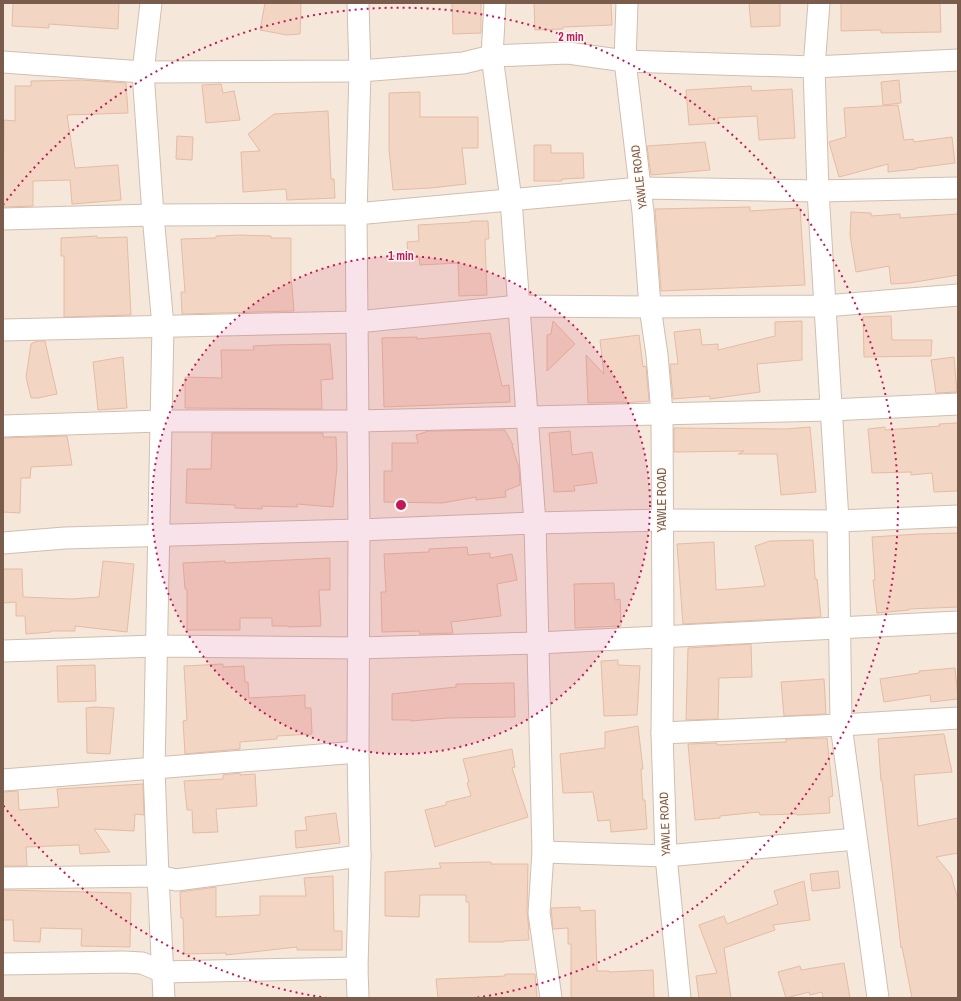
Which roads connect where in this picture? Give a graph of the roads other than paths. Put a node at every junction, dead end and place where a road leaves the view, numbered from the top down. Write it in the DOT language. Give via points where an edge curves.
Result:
graph roads {
  1 [pos="150,3"];
  2 [pos="358,3"];
  3 [pos="495,3"];
  4 [pos="627,3"];
  5 [pos="819,3"];
  6 [pos="492,56"];
  7 [pos="958,60"];
  8 [pos="625,61"];
  9 [pos="3,62"];
  10 [pos="814,67"];
  11 [pos="360,71"];
  12 [pos="143,72"];
  13 [pos="640,188"];
  14 [pos="958,188"];
  15 [pos="818,192"];
  16 [pos="511,200"];
  17 [pos="356,214"];
  18 [pos="153,215"];
  19 [pos="3,219"];
  20 [pos="958,295"];
  21 [pos="519,306"];
  22 [pos="825,306"];
  23 [pos="650,308"];
  24 [pos="357,322"];
  25 [pos="163,326"];
  26 [pos="3,330"];
  27 [pos="958,404"];
  28 [pos="831,410"];
  29 [pos="662,413"];
  30 [pos="528,417"];
  31 [pos="161,421"];
  32 [pos="358,421"];
  33 [pos="3,426"];
  34 [pos="958,516"];
  35 [pos="662,520"];
  36 [pos="838,521"];
  37 [pos="536,523"];
  38 [pos="359,530"];
  39 [pos="158,536"];
  40 [pos="3,543"];
  41 [pos="958,622"];
  42 [pos="839,628"];
  43 [pos="663,636"];
  44 [pos="538,643"];
  45 [pos="156,646"];
  46 [pos="358,648"];
  47 [pos="3,651"];
  48 [pos="958,718"];
  49 [pos="841,725"];
  50 [pos="662,733"];
  51 [pos="358,752"];
  52 [pos="154,769"];
  53 [pos="3,780"];
  54 [pos="856,840"];
  55 [pos="543,852"];
  56 [pos="360,856"];
  57 [pos="666,856"];
  58 [pos="158,876"];
  59 [pos="3,878"];
  60 [pos="3,964"];
  61 [pos="357,968"];
  62 [pos="163,972"];
  63 [pos="164,998"];
  64 [pos="358,998"];
  65 [pos="551,998"];
  66 [pos="680,998"];
  67 [pos="878,998"];
  1 -- 12 [label="street"];
  2 -- 11 [label="street"];
  3 -- 6 [label="street"];
  4 -- 8 [label="street, YAWLE ROAD"];
  5 -- 10 [label="street"];
  6 -- 8 [label="street" via="568,53"];
  6 -- 11 [label="street" via="463,63"];
  6 -- 16 [label="street"];
  7 -- 10 [label="street"];
  8 -- 10 [label="street"];
  8 -- 13 [label="street, YAWLE ROAD"];
  9 -- 12 [label="street"];
  10 -- 15 [label="street"];
  11 -- 12 [label="street"];
  11 -- 17 [label="street"];
  12 -- 18 [label="street"];
  13 -- 15 [label="street"];
  13 -- 16 [label="street"];
  13 -- 23 [label="street, YAWLE ROAD"];
  14 -- 15 [label="street"];
  15 -- 22 [label="street"];
  16 -- 17 [label="street"];
  16 -- 21 [label="street"];
  17 -- 18 [label="street"];
  17 -- 24 [label="street"];
  18 -- 19 [label="street"];
  18 -- 25 [label="street"];
  20 -- 22 [label="street"];
  21 -- 23 [label="street"];
  21 -- 24 [label="street"];
  21 -- 30 [label="street"];
  22 -- 23 [label="street"];
  22 -- 28 [label="street"];
  23 -- 29 [label="street, YAWLE ROAD"];
  24 -- 25 [label="street"];
  24 -- 32 [label="street"];
  25 -- 26 [label="street"];
  25 -- 31 [label="street"];
  27 -- 28 [label="street"];
  28 -- 29 [label="street"];
  28 -- 36 [label="street"];
  29 -- 30 [label="street"];
  29 -- 35 [label="street, YAWLE ROAD"];
  30 -- 32 [label="street"];
  30 -- 37 [label="street"];
  31 -- 32 [label="street"];
  31 -- 33 [label="street"];
  31 -- 39 [label="street"];
  32 -- 38 [label="street"];
  34 -- 36 [label="street"];
  35 -- 36 [label="street"];
  35 -- 37 [label="street"];
  35 -- 43 [label="street, YAWLE ROAD"];
  36 -- 42 [label="street"];
  37 -- 38 [label="street"];
  37 -- 44 [label="street"];
  38 -- 39 [label="street"];
  38 -- 46 [label="street"];
  39 -- 40 [label="street" via="65,538"];
  39 -- 45 [label="street"];
  41 -- 42 [label="street"];
  42 -- 43 [label="street"];
  42 -- 49 [label="street"];
  43 -- 44 [label="street"];
  43 -- 50 [label="street, YAWLE ROAD"];
  44 -- 46 [label="street"];
  44 -- 55 [label="street"];
  45 -- 46 [label="street"];
  45 -- 47 [label="street"];
  45 -- 52 [label="street"];
  46 -- 51 [label="street"];
  48 -- 49 [label="street"];
  49 -- 50 [label="street"];
  49 -- 54 [label="street"];
  50 -- 57 [label="street, YAWLE ROAD"];
  51 -- 52 [label="street"];
  51 -- 56 [label="street"];
  52 -- 53 [label="street"];
  52 -- 58 [label="street"];
  54 -- 57 [label="street"];
  54 -- 67 [label="street"];
  55 -- 57 [label="street"];
  55 -- 65 [label="street" via="539,912"];
  56 -- 58 [label="street" via="176,880"];
  56 -- 61 [label="street"];
  57 -- 66 [label="street, YAWLE ROAD"];
  58 -- 59 [label="street"];
  58 -- 62 [label="street"];
  60 -- 62 [label="street" via="124,962 142,963"];
  61 -- 62 [label="street"];
  61 -- 64 [label="street"];
  62 -- 63 [label="street"];
}
